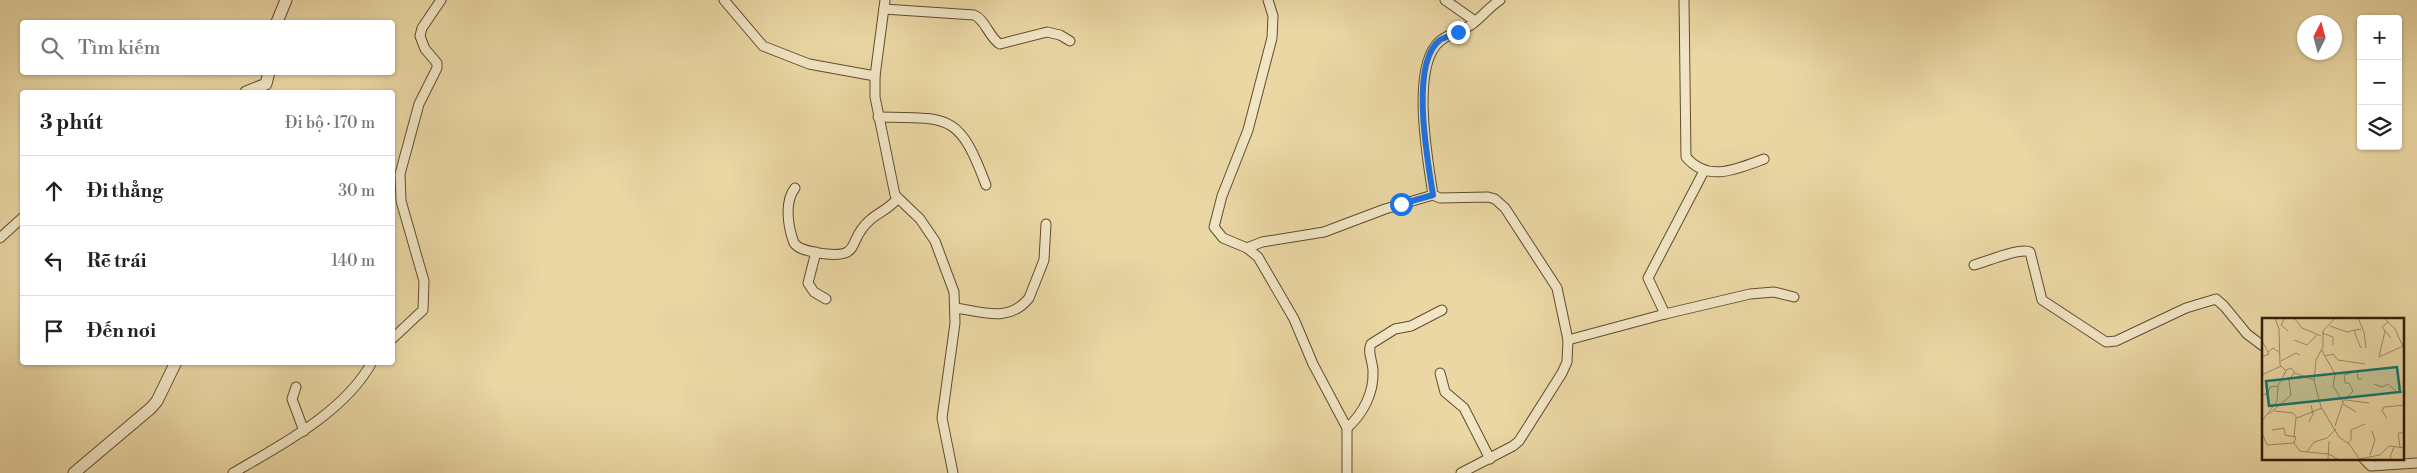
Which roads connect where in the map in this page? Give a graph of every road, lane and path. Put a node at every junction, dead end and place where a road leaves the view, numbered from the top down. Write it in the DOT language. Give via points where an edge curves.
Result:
graph roads {
  1 [pos="286,0"];
  2 [pos="441,0"];
  3 [pos="724,0"];
  4 [pos="1268,0"];
  5 [pos="1445,0"];
  6 [pos="1500,0"];
  7 [pos="1684,0"];
  8 [pos="885,5"];
  9 [pos="278,20"];
  10 [pos="1475,21"];
  11 [pos="1070,41"];
  12 [pos="268,75"];
  13 [pos="875,76"];
  14 [pos="251,90"];
  15 [pos="878,117"];
  16 [pos="1764,159"];
  17 [pos="1704,172"];
  18 [pos="986,185"];
  19 [pos="795,188"];
  20 [pos="1433,195"];
  21 [pos="898,199"];
  22 [pos="20,220"];
  23 [pos="1046,224"];
  24 [pos="0,238"];
  25 [pos="1247,248"];
  26 [pos="816,252"];
  27 [pos="1974,265"];
  28 [pos="1794,297"];
  29 [pos="826,299"];
  30 [pos="956,308"];
  31 [pos="1442,310"];
  32 [pos="1665,314"];
  33 [pos="395,336"];
  34 [pos="1568,340"];
  35 [pos="2262,345"];
  36 [pos="175,365"];
  37 [pos="370,365"];
  38 [pos="1440,373"];
  39 [pos="296,387"];
  40 [pos="1347,428"];
  41 [pos="304,430"];
  42 [pos="1490,459"];
  43 [pos="2365,460"];
  44 [pos="2415,462"];
  45 [pos="74,473"];
  46 [pos="233,473"];
  47 [pos="953,473"];
  48 [pos="1347,473"];
  49 [pos="1461,473"];
  50 [pos="2415,473"];
  1 -- 9 [label="street"];
  2 -- 33 [label="street" via="420,33 423,46 437,68 419,104 400,174 401,200 424,281 424,306 419,315"];
  3 -- 13 [label="street" via="756,40 772,51 809,64"];
  4 -- 25 [label="street" via="1273,26 1266,61 1248,130 1214,220 1214,227 1223,238"];
  5 -- 10 [label="street"];
  6 -- 10 [label="street"];
  7 -- 17 [label="street" via="1685,153 1690,162"];
  8 -- 11 [label="street" via="974,15 1000,44 1047,32"];
  8 -- 13 [label="street"];
  10 -- 20 [label="street" via="1440,40 1427,66 1423,116"];
  12 -- 14 [label="street" via="266,84"];
  13 -- 15 [label="street"];
  15 -- 18 [label="street" via="934,118 953,125 970,149"];
  15 -- 21 [label="street"];
  16 -- 17 [label="street" via="1730,172"];
  17 -- 32 [label="street" via="1648,278"];
  19 -- 26 [label="street" via="789,206 792,238 796,246"];
  20 -- 25 [label="street" via="1385,208 1324,232 1262,242"];
  20 -- 34 [label="street" via="1442,198 1495,198 1505,208 1557,288"];
  21 -- 26 [label="street" via="869,221 850,250 838,255"];
  21 -- 30 [label="street" via="920,219 934,241 954,292"];
  22 -- 24 [label="street"];
  23 -- 30 [label="street" via="1044,260 1025,303 1004,314"];
  25 -- 40 [label="street" via="1258,257 1294,319 1313,364"];
  26 -- 29 [label="street" via="808,283 814,292"];
  27 -- 35 [label="street" via="2017,252 2030,252 2042,300 2106,342 2116,341 2186,308 2216,299 2247,334"];
  28 -- 32 [label="street" via="1764,292"];
  30 -- 47 [label="street" via="942,418"];
  31 -- 40 [label="street" via="1410,326 1395,329 1371,344 1373,372 1364,410"];
  32 -- 34 [label="street"];
  34 -- 42 [label="street" via="1567,362 1541,409 1519,441"];
  36 -- 45 [label="street" via="151,408"];
  37 -- 41 [label="street" via="366,374 320,420"];
  38 -- 42 [label="street" via="1445,392 1464,408"];
  39 -- 41 [label="street" via="292,393 293,406"];
  40 -- 48 [label="street"];
  41 -- 46 [label="street"];
  42 -- 49 [label="street"];
  43 -- 44 [label="street" via="2370,466"];
  44 -- 50 [label="street"];
}
